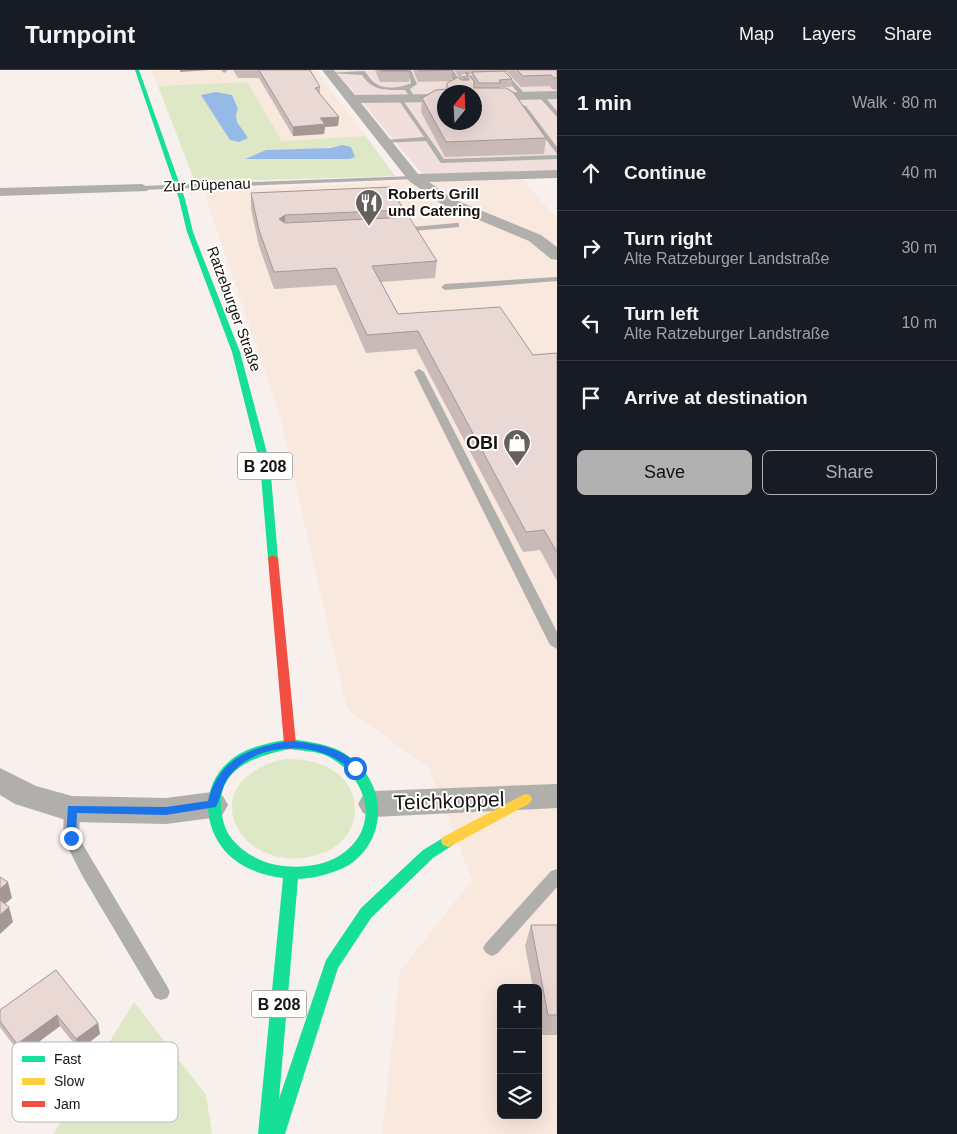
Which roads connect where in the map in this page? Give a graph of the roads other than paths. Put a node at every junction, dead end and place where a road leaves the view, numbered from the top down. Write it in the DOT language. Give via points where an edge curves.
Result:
graph roads {
  1 [pos="138,70"];
  2 [pos="450,70"];
  3 [pos="330,71"];
  4 [pos="409,71"];
  5 [pos="460,85"];
  6 [pos="469,85"];
  7 [pos="407,95"];
  8 [pos="482,95"];
  9 [pos="503,96"];
  10 [pos="524,96"];
  11 [pos="541,96"];
  12 [pos="557,96"];
  13 [pos="437,97"];
  14 [pos="353,99"];
  15 [pos="557,115"];
  16 [pos="428,139"];
  17 [pos="385,142"];
  18 [pos="557,152"];
  19 [pos="557,158"];
  20 [pos="557,174"];
  21 [pos="414,178"];
  22 [pos="142,188"];
  23 [pos="0,192"];
  24 [pos="456,225"];
  25 [pos="393,230"];
  26 [pos="557,255"];
  27 [pos="557,279"];
  28 [pos="445,287"];
  29 [pos="419,372"];
  30 [pos="557,645"];
  31 [pos="290,744"];
  32 [pos="0,780"];
  33 [pos="557,796"];
  34 [pos="525,799"];
  35 [pos="374,804"];
  36 [pos="212,805"];
  37 [pos="72,809"];
  38 [pos="292,874"];
  39 [pos="557,876"];
  40 [pos="492,948"];
  41 [pos="161,992"];
  42 [pos="267,1134"];
  43 [pos="276,1134"];
  1 -- 31 [label="main road, Ratzeburger Straße / B 208" via="190,232 236,352 265,464"];
  2 -- 5 [label="lane"];
  3 -- 7 [label="lane" via="364,74 370,85 376,88"];
  3 -- 14 [label="street"];
  4 -- 7 [label="lane" via="414,84"];
  6 -- 10 [label="lane" via="464,76 500,74 507,76"];
  7 -- 13 [label="street"];
  7 -- 14 [label="street"];
  7 -- 16 [label="lane"];
  8 -- 9 [label="street"];
  9 -- 10 [label="street"];
  9 -- 18 [label="lane" via="509,102 524,107"];
  10 -- 11 [label="street"];
  11 -- 12 [label="street"];
  11 -- 15 [label="lane"];
  14 -- 17 [label="street"];
  16 -- 17 [label="lane"];
  16 -- 19 [label="lane" via="442,161"];
  17 -- 21 [label="street"];
  20 -- 21 [label="street"];
  21 -- 22 [label="lane, Zur Düpenau"];
  21 -- 26 [label="street" via="448,202 535,238"];
  22 -- 23 [label="street, Zur Düpenau"];
  24 -- 25 [label="lane"];
  27 -- 28 [label="lane"];
  29 -- 30 [label="lane"];
  31 -- 35 [label="main road" via="314,747 336,755 355,768 368,784"];
  31 -- 36 [label="main road" via="253,753 229,769 217,786"];
  32 -- 37 [label="street" via="26,795"];
  33 -- 34 [label="street, Teichkoppel"];
  34 -- 35 [label="street, Teichkoppel"];
  34 -- 43 [label="main road, Teichkoppel" via="428,854 366,913 331,965"];
  35 -- 38 [label="main road" via="373,825 362,845 344,861 319,871"];
  36 -- 37 [label="street" via="166,811"];
  36 -- 38 [label="main road" via="214,825 225,844 242,859 265,870"];
  37 -- 41 [label="lane" via="71,838"];
  38 -- 42 [label="main road, B 208"];
  39 -- 40 [label="lane"];
}
